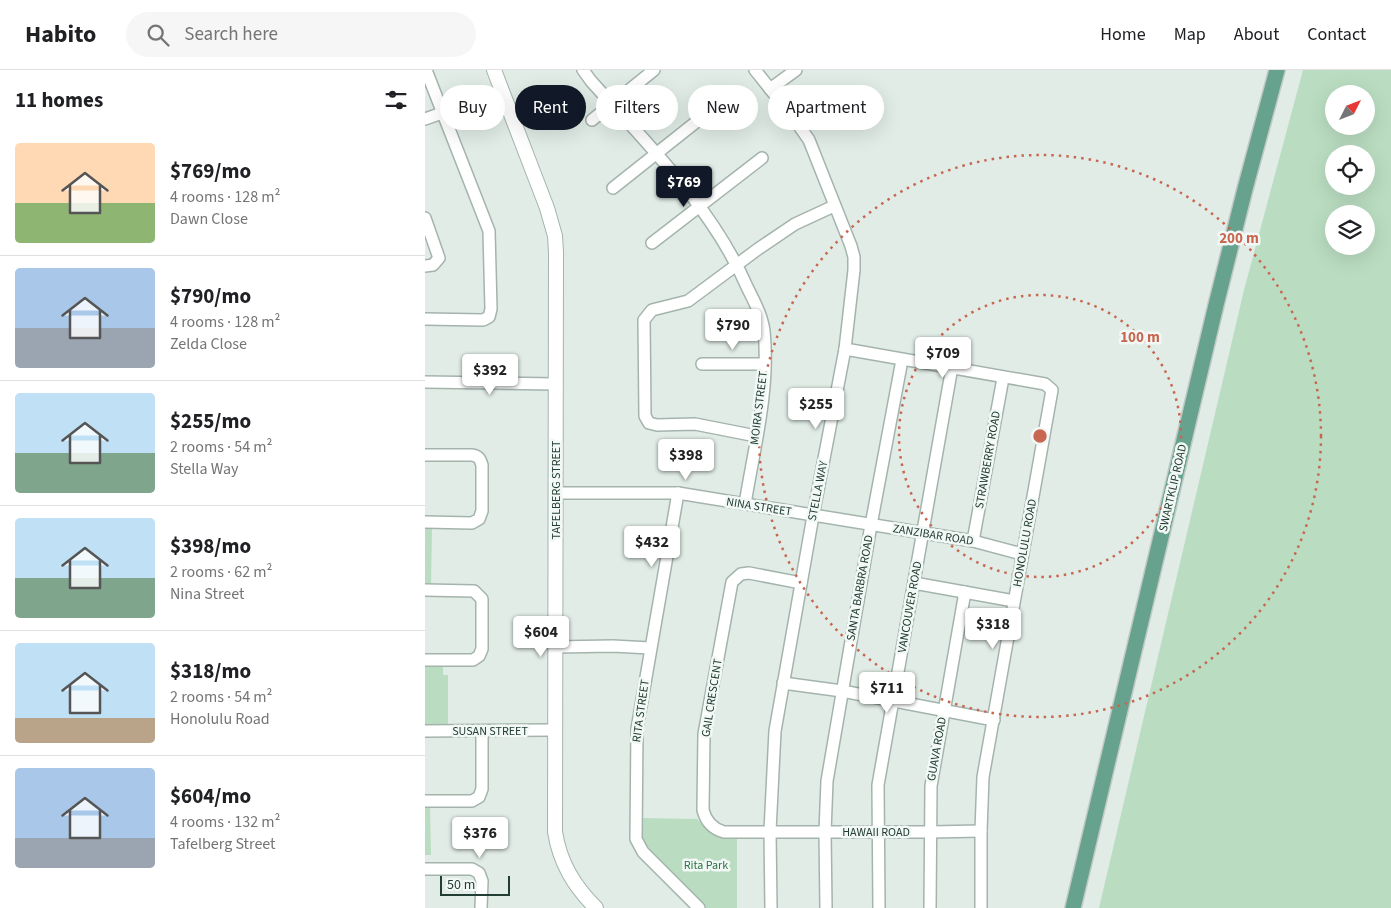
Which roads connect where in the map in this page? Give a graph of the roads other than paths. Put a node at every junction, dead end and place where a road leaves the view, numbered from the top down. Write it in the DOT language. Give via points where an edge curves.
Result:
graph roads {
  1 [pos="425,70"];
  2 [pos="494,70"];
  3 [pos="583,70"];
  4 [pos="653,70"];
  5 [pos="755,70"];
  6 [pos="795,70"];
  7 [pos="1277,70"];
  8 [pos="634,85"];
  9 [pos="775,85"];
  10 [pos="596,86"];
  11 [pos="768,86"];
  12 [pos="440,108"];
  13 [pos="440,114"];
  14 [pos="596,117"];
  15 [pos="425,119"];
  16 [pos="592,120"];
  17 [pos="688,128"];
  18 [pos="449,130"];
  19 [pos="636,130"];
  20 [pos="801,130"];
  21 [pos="657,152"];
  22 [pos="762,158"];
  23 [pos="613,188"];
  24 [pos="700,206"];
  25 [pos="834,206"];
  26 [pos="425,218"];
  27 [pos="652,243"];
  28 [pos="737,264"];
  29 [pos="425,266"];
  30 [pos="425,319"];
  31 [pos="845,349"];
  32 [pos="902,360"];
  33 [pos="702,364"];
  34 [pos="764,364"];
  35 [pos="952,368"];
  36 [pos="1003,378"];
  37 [pos="425,382"];
  38 [pos="555,384"];
  39 [pos="756,436"];
  40 [pos="425,455"];
  41 [pos="556,493"];
  42 [pos="678,493"];
  43 [pos="745,504"];
  44 [pos="813,516"];
  45 [pos="425,522"];
  46 [pos="871,525"];
  47 [pos="923,533"];
  48 [pos="973,541"];
  49 [pos="1022,554"];
  50 [pos="914,583"];
  51 [pos="801,584"];
  52 [pos="425,590"];
  53 [pos="965,592"];
  54 [pos="1014,601"];
  55 [pos="555,647"];
  56 [pos="650,648"];
  57 [pos="425,660"];
  58 [pos="783,682"];
  59 [pos="842,692"];
  60 [pos="893,702"];
  61 [pos="944,711"];
  62 [pos="994,720"];
  63 [pos="555,730"];
  64 [pos="425,731"];
  65 [pos="481,731"];
  66 [pos="425,801"];
  67 [pos="770,830"];
  68 [pos="981,831"];
  69 [pos="825,832"];
  70 [pos="879,832"];
  71 [pos="930,832"];
  72 [pos="425,869"];
  73 [pos="481,908"];
  74 [pos="596,908"];
  75 [pos="699,908"];
  76 [pos="771,908"];
  77 [pos="826,908"];
  78 [pos="879,908"];
  79 [pos="930,908"];
  80 [pos="981,908"];
  81 [pos="1073,908"];
  1 -- 12 [label="street"];
  2 -- 38 [label="street, TAFELBERG STREET" via="555,236"];
  3 -- 10 [label="street, MOIRA STREET"];
  4 -- 8 [label="street"];
  5 -- 11 [label="street, STELLA WAY"];
  6 -- 9 [label="street"];
  7 -- 81 [label="main road, SWARTKLIP ROAD" via="1216,305"];
  13 -- 15 [label="street"];
  14 -- 16 [label="street"];
  17 -- 21 [label="street"];
  18 -- 30 [label="street" via="489,231 491,309 489,317 483,320"];
  19 -- 21 [label="street, MOIRA STREET"];
  20 -- 25 [label="street, STELLA WAY" via="809,140"];
  21 -- 23 [label="street"];
  21 -- 24 [label="street, MOIRA STREET"];
  22 -- 24 [label="street"];
  24 -- 27 [label="street"];
  24 -- 28 [label="street, MOIRA STREET"];
  25 -- 28 [label="street" via="795,224"];
  25 -- 31 [label="street, STELLA WAY" via="854,257"];
  26 -- 29 [label="street" via="439,258 433,265"];
  28 -- 34 [label="street, MOIRA STREET" via="762,322"];
  28 -- 39 [label="street" via="688,301 652,310 644,320 645,416 657,425 695,424"];
  31 -- 32 [label="street, HONOLULU ROAD"];
  31 -- 44 [label="street, STELLA WAY"];
  32 -- 35 [label="street, HONOLULU ROAD"];
  32 -- 46 [label="street, SANTA BARBRA ROAD"];
  33 -- 34 [label="street"];
  34 -- 39 [label="street, MOIRA STREET"];
  35 -- 36 [label="street, HONOLULU ROAD"];
  35 -- 47 [label="street, VANCOUVER ROAD"];
  36 -- 48 [label="street, STRAWBERRY ROAD"];
  36 -- 49 [label="street, HONOLULU ROAD" via="1045,384 1053,392"];
  37 -- 38 [label="street"];
  38 -- 41 [label="street, TAFELBERG STREET"];
  39 -- 43 [label="street, MOIRA STREET"];
  40 -- 45 [label="street" via="476,455 482,465 482,511 479,519 472,523"];
  41 -- 42 [label="street, NINA STREET"];
  41 -- 55 [label="street, TAFELBERG STREET"];
  42 -- 43 [label="street, NINA STREET"];
  42 -- 56 [label="street, RITA STREET"];
  43 -- 44 [label="street, NINA STREET"];
  44 -- 46 [label="street, ZANZIBAR ROAD"];
  44 -- 51 [label="street, STELLA WAY"];
  46 -- 47 [label="street, ZANZIBAR ROAD"];
  46 -- 59 [label="street, SANTA BARBRA ROAD"];
  47 -- 48 [label="street, ZANZIBAR ROAD"];
  47 -- 50 [label="street, VANCOUVER ROAD"];
  48 -- 49 [label="street, ZANZIBAR ROAD"];
  49 -- 54 [label="street, HONOLULU ROAD"];
  50 -- 53 [label="street"];
  50 -- 60 [label="street, VANCOUVER ROAD"];
  51 -- 58 [label="street, STELLA WAY"];
  51 -- 67 [label="street, GAIL CRESCENT" via="749,573 741,574 732,582 704,734 703,810 707,820 724,832"];
  52 -- 57 [label="street" via="474,591 482,599 482,649 479,656 473,660"];
  53 -- 54 [label="street"];
  53 -- 61 [label="street, GUAVA ROAD"];
  54 -- 62 [label="street, HONOLULU ROAD"];
  55 -- 56 [label="street"];
  55 -- 63 [label="street, TAFELBERG STREET"];
  56 -- 75 [label="street, RITA STREET" via="637,729 636,839 643,852"];
  58 -- 59 [label="street"];
  58 -- 67 [label="street, STELLA WAY" via="774,742"];
  59 -- 60 [label="street"];
  59 -- 69 [label="street, SANTA BARBRA ROAD" via="827,780"];
  60 -- 61 [label="street"];
  60 -- 70 [label="street, VANCOUVER ROAD" via="878,785"];
  61 -- 62 [label="street"];
  61 -- 71 [label="street, GUAVA ROAD" via="931,786"];
  62 -- 68 [label="street, HONOLULU ROAD" via="983,776"];
  63 -- 65 [label="street, SUSAN STREET"];
  63 -- 74 [label="street, TAFELBERG STREET" via="557,844 571,878"];
  64 -- 65 [label="street, SUSAN STREET"];
  65 -- 66 [label="street" via="482,789 479,797 471,801"];
  67 -- 69 [label="street, HAWAII ROAD"];
  67 -- 76 [label="street, STELLA WAY"];
  68 -- 71 [label="street, HAWAII ROAD"];
  68 -- 80 [label="street, HONOLULU ROAD"];
  69 -- 70 [label="street, HAWAII ROAD"];
  69 -- 77 [label="street, SANTA BARBRA ROAD"];
  70 -- 71 [label="street, HAWAII ROAD"];
  70 -- 78 [label="street, VANCOUVER ROAD"];
  71 -- 79 [label="street, GUAVA ROAD"];
  72 -- 73 [label="street" via="472,869 479,873"];
}
